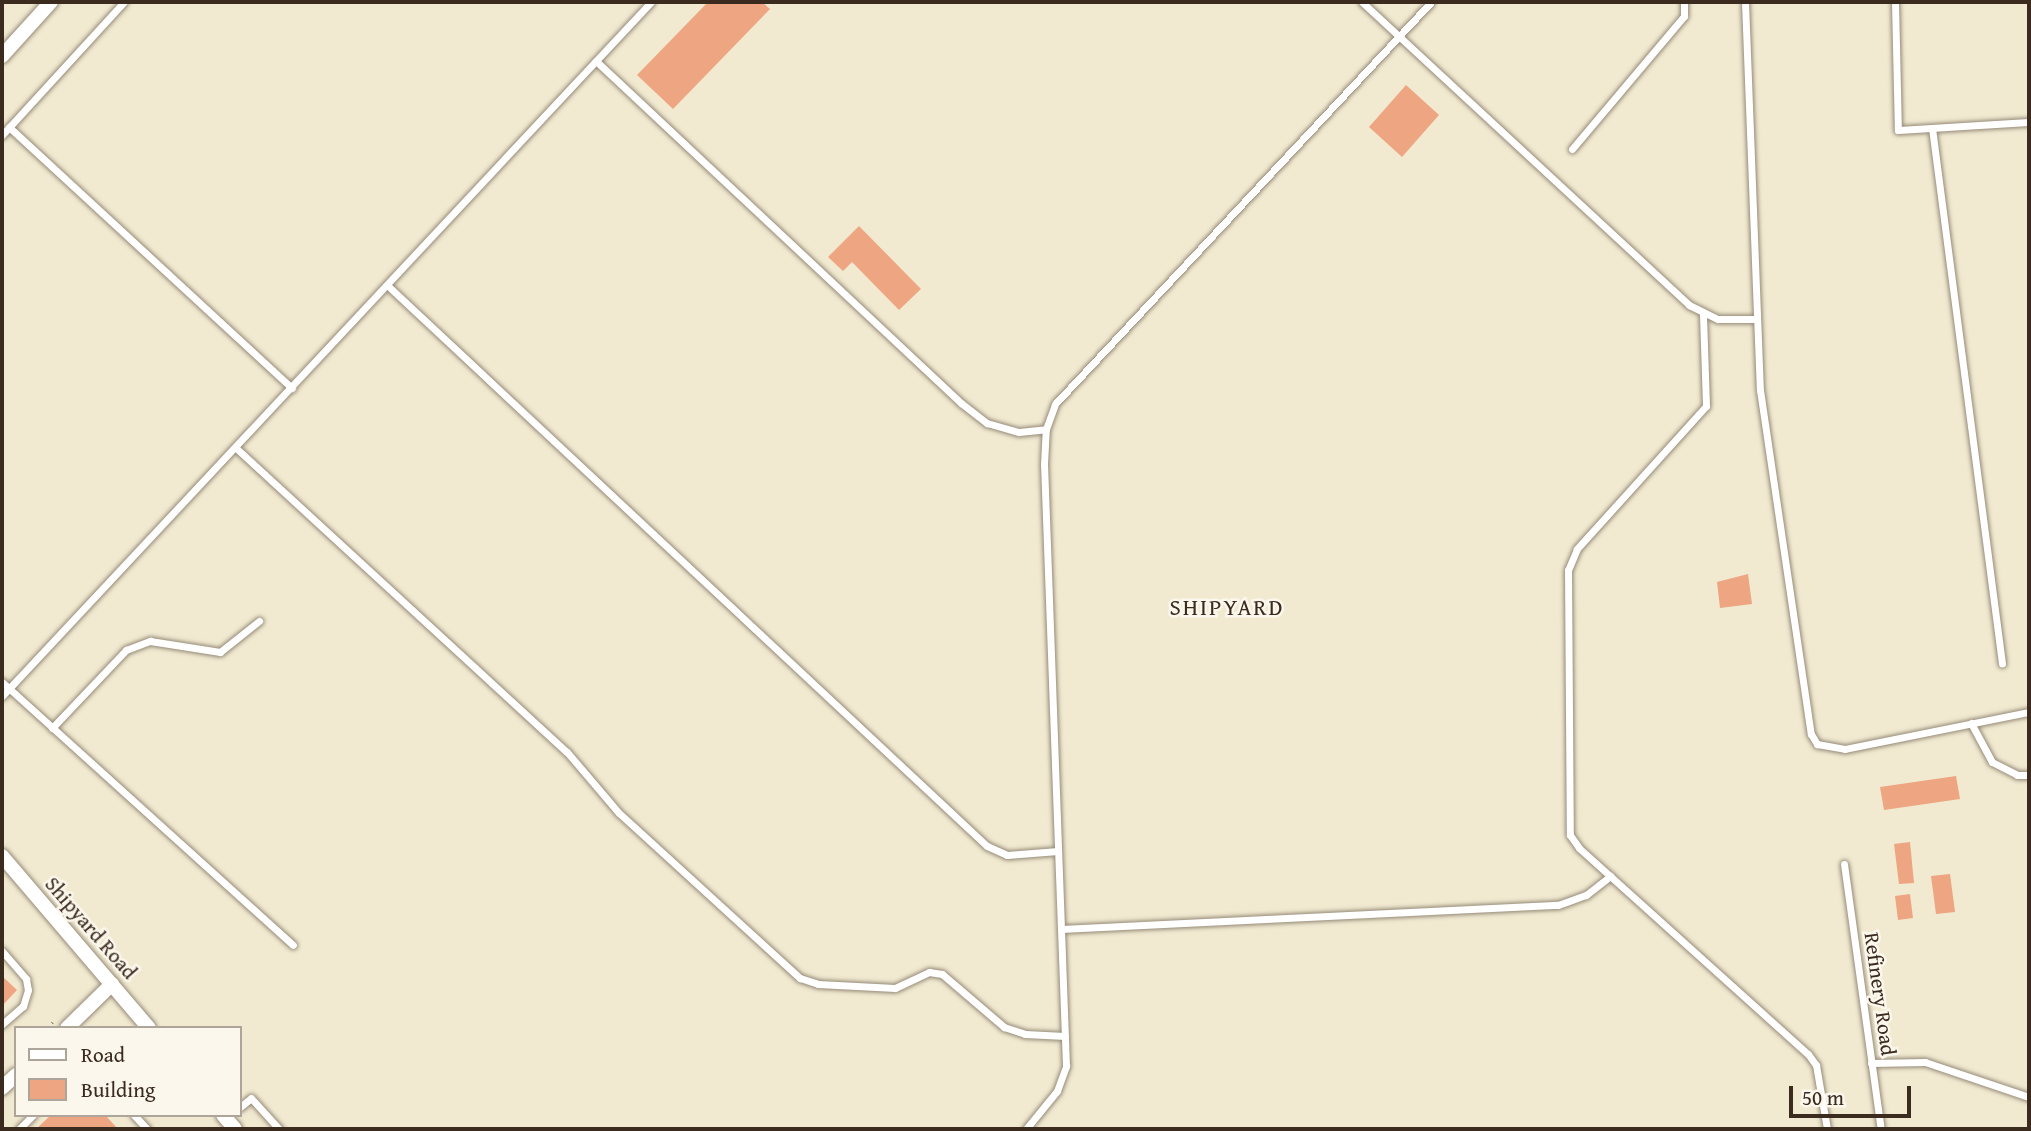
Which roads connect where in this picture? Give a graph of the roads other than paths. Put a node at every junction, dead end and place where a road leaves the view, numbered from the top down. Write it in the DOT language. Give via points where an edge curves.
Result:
graph roads {
  1 [pos="51,2"];
  2 [pos="124,2"];
  3 [pos="651,2"];
  4 [pos="1362,2"];
  5 [pos="1431,2"];
  6 [pos="1684,2"];
  7 [pos="1745,2"];
  8 [pos="1895,2"];
  9 [pos="1399,37"];
  10 [pos="2,56"];
  11 [pos="596,61"];
  12 [pos="2029,122"];
  13 [pos="9,127"];
  14 [pos="1932,128"];
  15 [pos="2,135"];
  16 [pos="1573,149"];
  17 [pos="387,285"];
  18 [pos="1703,315"];
  19 [pos="1757,319"];
  20 [pos="292,388"];
  21 [pos="1046,429"];
  22 [pos="236,448"];
  23 [pos="259,621"];
  24 [pos="2002,663"];
  25 [pos="2,682"];
  26 [pos="9,689"];
  27 [pos="2,696"];
  28 [pos="2029,712"];
  29 [pos="1971,723"];
  30 [pos="52,728"];
  31 [pos="2029,775"];
  32 [pos="1058,851"];
  33 [pos="2,856"];
  34 [pos="1844,864"];
  35 [pos="1610,876"];
  36 [pos="1061,929"];
  37 [pos="293,945"];
  38 [pos="2,951"];
  39 [pos="112,984"];
  40 [pos="2,1024"];
  41 [pos="69,1026"];
  42 [pos="147,1026"];
  43 [pos="1065,1036"];
  44 [pos="1871,1063"];
  45 [pos="2029,1097"];
  46 [pos="242,1105"];
  47 [pos="279,1129"];
  48 [pos="1026,1129"];
  49 [pos="1827,1129"];
  50 [pos="1881,1129"];
  1 -- 10 [label="street"];
  2 -- 13 [label="lane"];
  3 -- 11 [label="lane"];
  4 -- 9 [label="lane"];
  5 -- 9 [label="lane"];
  6 -- 16 [label="lane" via="1684,16"];
  7 -- 19 [label="lane"];
  8 -- 14 [label="lane" via="1898,130"];
  9 -- 18 [label="lane"];
  9 -- 21 [label="lane" via="1055,404"];
  11 -- 17 [label="lane"];
  11 -- 21 [label="lane" via="961,403 986,423 1019,432"];
  12 -- 14 [label="lane"];
  13 -- 15 [label="lane"];
  13 -- 20 [label="lane"];
  14 -- 24 [label="lane"];
  17 -- 20 [label="lane"];
  17 -- 32 [label="lane" via="987,846 1007,855"];
  18 -- 19 [label="lane"];
  18 -- 35 [label="lane" via="1706,406 1577,549 1567,570 1570,835"];
  19 -- 29 [label="lane" via="1760,390 1811,734 1817,744 1833,750"];
  20 -- 22 [label="lane"];
  21 -- 32 [label="lane"];
  22 -- 26 [label="lane"];
  22 -- 43 [label="lane" via="567,752 619,813 800,978 818,984 895,988 929,972 943,974 1004,1027 1025,1034"];
  23 -- 30 [label="lane" via="220,653 150,641 126,650"];
  25 -- 26 [label="lane"];
  26 -- 27 [label="lane"];
  26 -- 30 [label="lane"];
  28 -- 29 [label="lane"];
  29 -- 31 [label="lane" via="1992,762 2017,775"];
  30 -- 37 [label="lane"];
  32 -- 36 [label="lane"];
  33 -- 39 [label="street, Shipyard Road"];
  34 -- 44 [label="lane, Refinery Road"];
  35 -- 36 [label="lane" via="1586,895 1558,905"];
  35 -- 49 [label="lane" via="1808,1054 1816,1065"];
  36 -- 43 [label="lane"];
  38 -- 40 [label="lane" via="26,978 28,990 23,1006"];
  39 -- 41 [label="street"];
  39 -- 42 [label="street, Shipyard Road"];
  43 -- 48 [label="lane" via="1066,1066 1057,1091"];
  44 -- 45 [label="lane" via="1926,1062"];
  44 -- 50 [label="lane, Refinery Road"];
  46 -- 47 [label="lane" via="251,1098"];
}
